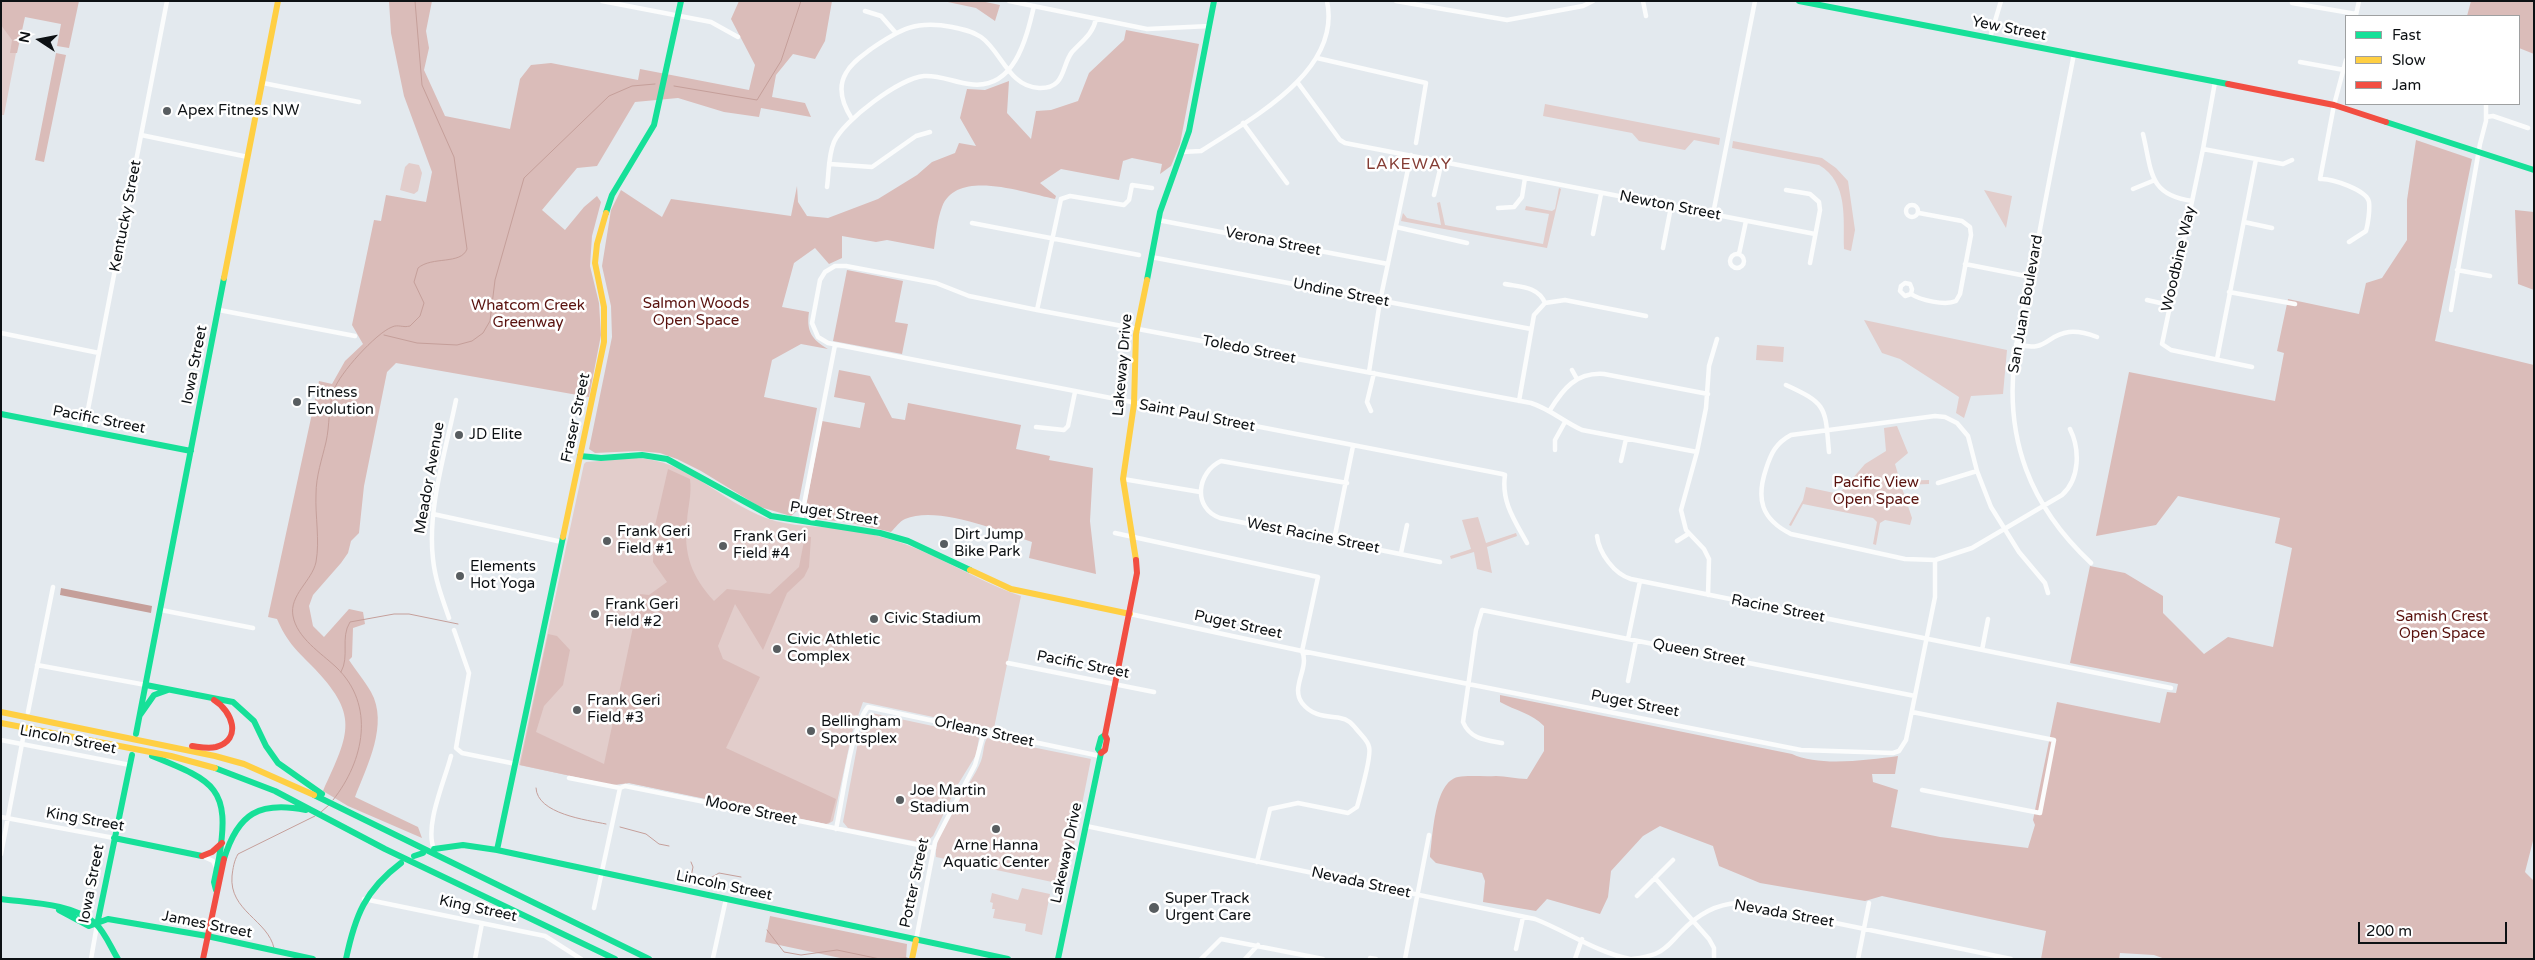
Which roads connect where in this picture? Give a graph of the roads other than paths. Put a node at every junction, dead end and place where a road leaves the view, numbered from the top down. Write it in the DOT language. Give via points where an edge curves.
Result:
graph roads {
  1 [pos="167,1"];
  2 [pos="278,1"];
  3 [pos="602,1"];
  4 [pos="681,1"];
  5 [pos="1009,1"];
  6 [pos="1214,1"];
  7 [pos="1327,1"];
  8 [pos="1396,1"];
  9 [pos="1593,1"];
  10 [pos="1643,1"];
  11 [pos="1755,1"];
  12 [pos="1799,1"];
  13 [pos="2001,1"];
  14 [pos="2360,1"];
  15 [pos="2292,3"];
  16 [pos="1034,6"];
  17 [pos="865,11"];
  18 [pos="677,15"];
  19 [pos="2356,15"];
  20 [pos="1646,16"];
  21 [pos="1096,18"];
  22 [pos="1210,26"];
  23 [pos="895,32"];
  24 [pos="738,37"];
  25 [pos="1990,38"];
  26 [pos="2074,54"];
  27 [pos="1317,58"];
  28 [pos="2300,62"];
  29 [pos="2345,65"];
  30 [pos="2344,70"];
  31 [pos="1009,71"];
  32 [pos="2215,82"];
  33 [pos="262,83"];
  34 [pos="1298,83"];
  35 [pos="359,102"];
  36 [pos="2334,105"];
  37 [pos="2486,105"];
  38 [pos="2486,118"];
  39 [pos="852,119"];
  40 [pos="1243,123"];
  41 [pos="2528,128"];
  42 [pos="930,132"];
  43 [pos="2143,134"];
  44 [pos="141,136"];
  45 [pos="1416,143"];
  46 [pos="2203,149"];
  47 [pos="1182,152"];
  48 [pos="2479,152"];
  49 [pos="1411,155"];
  50 [pos="248,157"];
  51 [pos="2256,160"];
  52 [pos="2292,160"];
  53 [pos="1442,161"];
  54 [pos="830,164"];
  55 [pos="2534,170"];
  56 [pos="1525,178"];
  57 [pos="2155,180"];
  58 [pos="1287,183"];
  59 [pos="827,187"];
  60 [pos="1152,188"];
  61 [pos="2133,188"];
  62 [pos="1786,190"];
  63 [pos="1601,194"];
  64 [pos="1434,195"];
  65 [pos="2192,201"];
  66 [pos="1671,207"];
  67 [pos="1498,208"];
  68 [pos="1918,212"];
  69 [pos="1713,214"];
  70 [pos="1158,220"];
  71 [pos="1746,221"];
  72 [pos="2244,222"];
  73 [pos="972,223"];
  74 [pos="1396,227"];
  75 [pos="2272,228"];
  76 [pos="1593,234"];
  77 [pos="1815,234"];
  78 [pos="1052,238"];
  79 [pos="2348,242"];
  80 [pos="1467,243"];
  81 [pos="1663,248"];
  82 [pos="1739,254"];
  83 [pos="1139,255"];
  84 [pos="1151,257"];
  85 [pos="1810,263"];
  86 [pos="1388,264"];
  87 [pos="1965,264"];
  88 [pos="2456,270"];
  89 [pos="2490,276"];
  90 [pos="2031,277"];
  91 [pos="1505,284"];
  92 [pos="2229,292"];
  93 [pos="1911,294"];
  94 [pos="2147,300"];
  95 [pos="1380,301"];
  96 [pos="1545,303"];
  97 [pos="2169,304"];
  98 [pos="2295,304"];
  99 [pos="219,310"];
  100 [pos="1037,310"];
  101 [pos="2451,310"];
  102 [pos="1646,316"];
  103 [pos="1137,329"];
  104 [pos="1531,329"];
  105 [pos="1,333"];
  106 [pos="355,336"];
  107 [pos="2097,337"];
  108 [pos="1717,339"];
  109 [pos="2016,344"];
  110 [pos="835,345"];
  111 [pos="99,353"];
  112 [pos="2217,358"];
  113 [pos="2252,366"];
  114 [pos="1572,370"];
  115 [pos="1372,373"];
  116 [pos="1576,379"];
  117 [pos="1786,384"];
  118 [pos="1075,392"];
  119 [pos="1708,394"];
  120 [pos="456,400"];
  121 [pos="1519,401"];
  122 [pos="1134,404"];
  123 [pos="1550,410"];
  124 [pos="1371,411"];
  125 [pos="1,414"];
  126 [pos="1565,422"];
  127 [pos="1036,427"];
  128 [pos="1827,429"];
  129 [pos="2070,429"];
  130 [pos="84,430"];
  131 [pos="1626,439"];
  132 [pos="1353,446"];
  133 [pos="1555,450"];
  134 [pos="191,451"];
  135 [pos="1697,452"];
  136 [pos="1829,452"];
  137 [pos="580,456"];
  138 [pos="1621,462"];
  139 [pos="1977,471"];
  140 [pos="1123,479"];
  141 [pos="1346,483"];
  142 [pos="1938,483"];
  143 [pos="1200,492"];
  144 [pos="2042,506"];
  145 [pos="434,514"];
  146 [pos="800,521"];
  147 [pos="1407,525"];
  148 [pos="2003,529"];
  149 [pos="1116,533"];
  150 [pos="1688,534"];
  151 [pos="1597,536"];
  152 [pos="1135,537"];
  153 [pos="1334,540"];
  154 [pos="1678,541"];
  155 [pos="562,542"];
  156 [pos="1527,543"];
  157 [pos="1401,553"];
  158 [pos="1935,560"];
  159 [pos="1440,562"];
  160 [pos="2091,563"];
  161 [pos="1640,581"];
  162 [pos="52,587"];
  163 [pos="2048,594"];
  164 [pos="1708,595"];
  165 [pos="161,610"];
  166 [pos="1130,614"];
  167 [pos="449,618"];
  168 [pos="1988,619"];
  169 [pos="254,628"];
  170 [pos="454,630"];
  171 [pos="1628,639"];
  172 [pos="1927,639"];
  173 [pos="1636,641"];
  174 [pos="1982,650"];
  175 [pos="1302,651"];
  176 [pos="1008,663"];
  177 [pos="37,664"];
  178 [pos="1628,682"];
  179 [pos="1115,684"];
  180 [pos="1467,684"];
  181 [pos="146,685"];
  182 [pos="2171,688"];
  183 [pos="170,690"];
  184 [pos="1154,692"];
  185 [pos="205,696"];
  186 [pos="1915,696"];
  187 [pos="1,712"];
  188 [pos="28,712"];
  189 [pos="1912,712"];
  190 [pos="140,715"];
  191 [pos="1,723"];
  192 [pos="984,732"];
  193 [pos="24,733"];
  194 [pos="136,734"];
  195 [pos="1,740"];
  196 [pos="158,743"];
  197 [pos="22,744"];
  198 [pos="1502,744"];
  199 [pos="134,753"];
  200 [pos="148,753"];
  201 [pos="1101,754"];
  202 [pos="452,756"];
  203 [pos="516,764"];
  204 [pos="130,765"];
  205 [pos="569,778"];
  206 [pos="303,785"];
  207 [pos="620,788"];
  208 [pos="1922,790"];
  209 [pos="299,806"];
  210 [pos="1,817"];
  211 [pos="8,818"];
  212 [pos="1086,826"];
  213 [pos="836,829"];
  214 [pos="1429,836"];
  215 [pos="114,838"];
  216 [pos="222,843"];
  217 [pos="934,848"];
  218 [pos="434,849"];
  219 [pos="497,850"];
  220 [pos="423,853"];
  221 [pos="1,854"];
  222 [pos="202,856"];
  223 [pos="414,856"];
  224 [pos="222,858"];
  225 [pos="1674,860"];
  226 [pos="1257,862"];
  227 [pos="401,863"];
  228 [pos="217,868"];
  229 [pos="602,873"];
  230 [pos="1655,878"];
  231 [pos="216,890"];
  232 [pos="1416,895"];
  233 [pos="1637,896"];
  234 [pos="1,899"];
  235 [pos="364,899"];
  236 [pos="726,899"];
  237 [pos="1869,903"];
  238 [pos="594,908"];
  239 [pos="1523,917"];
  240 [pos="1693,920"];
  241 [pos="482,923"];
  242 [pos="97,924"];
  243 [pos="1864,929"];
  244 [pos="207,936"];
  245 [pos="1582,939"];
  246 [pos="916,940"];
  247 [pos="1258,945"];
  248 [pos="1516,949"];
  249 [pos="1296,953"];
  250 [pos="713,958"];
  251 [pos="1370,958"];
  252 [pos="2011,958"];
  253 [pos="91,959"];
  254 [pos="118,959"];
  255 [pos="202,959"];
  256 [pos="313,959"];
  257 [pos="346,959"];
  258 [pos="475,959"];
  259 [pos="582,959"];
  260 [pos="615,959"];
  261 [pos="649,959"];
  262 [pos="912,959"];
  263 [pos="1008,959"];
  264 [pos="1058,959"];
  265 [pos="1202,959"];
  266 [pos="1245,959"];
  267 [pos="1290,959"];
  268 [pos="1322,959"];
  269 [pos="1376,959"];
  270 [pos="1405,959"];
  271 [pos="1575,959"];
  272 [pos="1631,959"];
  273 [pos="1714,959"];
  274 [pos="1858,959"];
  1 -- 44 [label="street, Kentucky Street"];
  2 -- 33 [label="main road, Iowa Street"];
  3 -- 18 [label="street"];
  4 -- 18 [label="main road, Fraser Street"];
  5 -- 16 [label="street"];
  6 -- 22 [label="main road, Lakeway Drive"];
  7 -- 27 [label="street" via="1326,30"];
  8 -- 9 [label="street" via="1507,20 1583,6"];
  10 -- 20 [label="street"];
  11 -- 69 [label="street"];
  12 -- 25 [label="main road, Yew Street"];
  13 -- 25 [label="street"];
  14 -- 19 [label="street"];
  15 -- 19 [label="street"];
  16 -- 21 [label="street"];
  16 -- 31 [label="street" via="1024,46"];
  17 -- 23 [label="street" via="882,16"];
  18 -- 24 [label="street" via="711,22"];
  18 -- 137 [label="main road, Fraser Street" via="654,125 612,195 597,244 595,263 604,307 605,331"];
  21 -- 22 [label="street" via="1154,30"];
  21 -- 31 [label="street" via="1092,32 1072,52 1063,76 1053,85 1032,87"];
  22 -- 47 [label="main road, Lakeway Drive"];
  23 -- 31 [label="street" via="932,24 972,32 988,43"];
  23 -- 39 [label="street" via="857,60 844,77 843,102"];
  25 -- 26 [label="main road, Yew Street"];
  26 -- 32 [label="main road, Yew Street"];
  26 -- 90 [label="street, San Juan Boulevard"];
  27 -- 34 [label="street"];
  27 -- 45 [label="street" via="1426,83"];
  28 -- 30 [label="street"];
  29 -- 30 [label="street"];
  30 -- 36 [label="street"];
  31 -- 39 [label="street" via="985,84 916,77"];
  32 -- 36 [label="main road, Yew Street"];
  32 -- 46 [label="street, Woodbine Way"];
  33 -- 35 [label="street"];
  33 -- 50 [label="main road, Iowa Street"];
  34 -- 40 [label="street"];
  34 -- 49 [label="street, Newton Street" via="1340,140"];
  36 -- 48 [label="main road, Yew Street"];
  36 -- 79 [label="street" via="2320,179 2352,188 2369,202 2366,230"];
  37 -- 38 [label="street"];
  38 -- 41 [label="street" via="2493,116"];
  38 -- 48 [label="street"];
  39 -- 54 [label="street" via="835,141"];
  40 -- 47 [label="street" via="1201,151"];
  40 -- 58 [label="street"];
  42 -- 54 [label="street" via="916,136 872,167"];
  43 -- 57 [label="street"];
  44 -- 50 [label="street"];
  44 -- 111 [label="street, Kentucky Street"];
  46 -- 51 [label="street"];
  46 -- 65 [label="street, Woodbine Way"];
  47 -- 70 [label="main road, Lakeway Drive"];
  48 -- 55 [label="main road, Yew Street"];
  48 -- 88 [label="street"];
  49 -- 53 [label="street, Newton Street"];
  49 -- 74 [label="street"];
  50 -- 99 [label="main road, Iowa Street"];
  51 -- 52 [label="street" via="2283,164"];
  51 -- 72 [label="street"];
  53 -- 56 [label="street, Newton Street"];
  53 -- 64 [label="street"];
  54 -- 59 [label="street"];
  56 -- 63 [label="street, Newton Street"];
  56 -- 67 [label="street" via="1519,202 1514,207"];
  57 -- 61 [label="street"];
  57 -- 65 [label="street" via="2165,193"];
  60 -- 78 [label="street" via="1132,185 1129,200 1124,205 1065,197 1059,204"];
  62 -- 77 [label="street" via="1816,197 1820,210"];
  63 -- 66 [label="street, Newton Street"];
  63 -- 76 [label="street"];
  65 -- 97 [label="street, Woodbine Way"];
  66 -- 69 [label="street, Newton Street"];
  66 -- 81 [label="street"];
  68 -- 87 [label="street" via="1968,225 1971,235"];
  69 -- 71 [label="street, Newton Street"];
  70 -- 84 [label="main road, Lakeway Drive"];
  70 -- 86 [label="street, Verona Street"];
  71 -- 77 [label="street, Newton Street"];
  71 -- 82 [label="street"];
  72 -- 75 [label="street"];
  72 -- 92 [label="street"];
  73 -- 78 [label="street"];
  74 -- 80 [label="street"];
  74 -- 86 [label="street"];
  77 -- 85 [label="street"];
  78 -- 83 [label="street"];
  78 -- 100 [label="street"];
  84 -- 95 [label="street, Undine Street"];
  84 -- 103 [label="main road, Lakeway Drive"];
  86 -- 95 [label="street"];
  87 -- 90 [label="street"];
  87 -- 93 [label="street" via="1956,301 1948,303"];
  88 -- 89 [label="street"];
  88 -- 101 [label="street"];
  90 -- 109 [label="street, San Juan Boulevard"];
  91 -- 96 [label="street" via="1534,290"];
  92 -- 98 [label="street"];
  92 -- 112 [label="street"];
  94 -- 97 [label="street"];
  95 -- 104 [label="street, Undine Street"];
  95 -- 115 [label="street"];
  96 -- 102 [label="street" via="1565,300"];
  96 -- 104 [label="street" via="1537,310"];
  97 -- 112 [label="street, Woodbine Way" via="2161,340 2163,347"];
  99 -- 106 [label="street"];
  99 -- 134 [label="main road, Iowa Street"];
  100 -- 103 [label="street, Toledo Street"];
  100 -- 110 [label="street, Toledo Street" via="969,296 936,283 846,266 831,268 820,280 812,323 818,337"];
  103 -- 115 [label="street, Toledo Street"];
  103 -- 122 [label="main road, Lakeway Drive"];
  104 -- 121 [label="street"];
  105 -- 111 [label="street"];
  107 -- 109 [label="street" via="2069,332 2038,347"];
  108 -- 119 [label="street" via="1709,366"];
  109 -- 144 [label="street, San Juan Boulevard" via="2012,384 2014,426 2024,467"];
  110 -- 118 [label="street, Saint Paul Street"];
  110 -- 146 [label="street"];
  111 -- 130 [label="street, Kentucky Street"];
  112 -- 113 [label="street, Woodbine Way"];
  114 -- 116 [label="street"];
  115 -- 121 [label="street, Toledo Street"];
  115 -- 124 [label="street" via="1367,402"];
  116 -- 119 [label="street" via="1604,374"];
  116 -- 123 [label="street" via="1562,391"];
  117 -- 128 [label="street" via="1816,400 1823,409"];
  118 -- 122 [label="street, Saint Paul Street"];
  118 -- 127 [label="street" via="1068,426 1064,430"];
  119 -- 135 [label="street"];
  120 -- 145 [label="street, Meador Avenue"];
  121 -- 123 [label="street, Toledo Street"];
  122 -- 132 [label="street, Saint Paul Street"];
  122 -- 140 [label="main road, Lakeway Drive"];
  123 -- 126 [label="street"];
  125 -- 130 [label="main road, Pacific Street"];
  126 -- 131 [label="street" via="1590,432"];
  126 -- 133 [label="street" via="1555,440"];
  128 -- 136 [label="street"];
  128 -- 139 [label="street" via="1930,416 1945,417 1957,423 1968,436"];
  128 -- 158 [label="street" via="1797,433 1781,441 1771,453 1760,490 1763,508 1775,523 1792,534 1906,559"];
  129 -- 144 [label="street" via="2077,449 2072,482 2062,494"];
  130 -- 134 [label="main road, Pacific Street"];
  131 -- 135 [label="street"];
  131 -- 138 [label="street"];
  132 -- 141 [label="street"];
  132 -- 156 [label="street, Saint Paul Street" via="1502,474 1506,503"];
  134 -- 165 [label="main road, Iowa Street"];
  135 -- 150 [label="street" via="1681,505"];
  137 -- 146 [label="main road, Puget Street" via="642,455 667,459 760,511"];
  137 -- 155 [label="main road, Fraser Street"];
  139 -- 142 [label="street"];
  139 -- 148 [label="street"];
  140 -- 143 [label="street"];
  140 -- 152 [label="main road, Lakeway Drive"];
  141 -- 143 [label="street" via="1222,461 1208,469"];
  141 -- 153 [label="street"];
  143 -- 153 [label="street, West Racine Street" via="1206,509 1220,518"];
  144 -- 148 [label="street"];
  144 -- 160 [label="street, San Juan Boulevard" via="2061,532"];
  145 -- 155 [label="street"];
  145 -- 167 [label="street, Meador Avenue" via="433,558 437,583"];
  146 -- 166 [label="main road, Puget Street" via="887,535 908,541 1011,590"];
  147 -- 157 [label="street"];
  148 -- 158 [label="street" via="1966,550"];
  148 -- 163 [label="street" via="2044,583"];
  149 -- 152 [label="street"];
  150 -- 154 [label="street"];
  150 -- 164 [label="street" via="1710,559"];
  151 -- 161 [label="street, Racine Street" via="1598,544 1616,570"];
  152 -- 166 [label="main road, Lakeway Drive" via="1137,573"];
  152 -- 175 [label="street" via="1318,577"];
  153 -- 157 [label="street, West Racine Street"];
  155 -- 203 [label="main road, Fraser Street"];
  157 -- 159 [label="street, West Racine Street"];
  158 -- 172 [label="street" via="1937,582"];
  161 -- 164 [label="street, Racine Street"];
  161 -- 171 [label="street"];
  162 -- 177 [label="street"];
  164 -- 172 [label="street, Racine Street"];
  165 -- 169 [label="street"];
  165 -- 181 [label="main road, Iowa Street"];
  166 -- 175 [label="street, Puget Street"];
  166 -- 179 [label="main road, Lakeway Drive"];
  168 -- 174 [label="street"];
  170 -- 203 [label="street" via="469,673 456,748 462,753"];
  171 -- 173 [label="street, Queen Street"];
  171 -- 180 [label="street, Queen Street" via="1482,610"];
  172 -- 174 [label="street, Racine Street"];
  172 -- 186 [label="street"];
  173 -- 178 [label="street"];
  173 -- 186 [label="street, Queen Street"];
  174 -- 182 [label="street, Racine Street"];
  175 -- 180 [label="street, Puget Street"];
  175 -- 226 [label="street" via="1305,659 1297,693 1301,702 1316,715 1343,718 1350,722 1370,748 1357,807 1353,811 1342,812 1298,803 1270,809"];
  176 -- 179 [label="street, Pacific Street"];
  177 -- 181 [label="street"];
  177 -- 188 [label="street"];
  179 -- 184 [label="street, Pacific Street"];
  179 -- 201 [label="main road, Lakeway Drive" via="1105,735 1100,738 1098,748"];
  180 -- 189 [label="street, Puget Street" via="1801,750 1899,751 1906,740"];
  180 -- 198 [label="street" via="1463,715 1466,728 1478,738"];
  181 -- 183 [label="main road"];
  181 -- 190 [label="main road, Iowa Street"];
  183 -- 185 [label="main road"];
  183 -- 190 [label="main road" via="154,694"];
  185 -- 196 [label="main road" via="231,713 233,727 227,740 207,748"];
  185 -- 206 [label="main road" via="224,698 241,707 254,722 278,763"];
  186 -- 189 [label="street"];
  187 -- 196 [label="main road"];
  189 -- 208 [label="street" via="2054,740 2040,813"];
  190 -- 194 [label="main road, Iowa Street"];
  191 -- 199 [label="main road" via="118,746"];
  192 -- 201 [label="street, Orleans Street"];
  192 -- 213 [label="street, Orleans Street" via="868,707 855,737"];
  192 -- 217 [label="street, Potter Street" via="975,766"];
  193 -- 197 [label="street"];
  195 -- 197 [label="street, Lincoln Street"];
  196 -- 206 [label="main road" via="244,764"];
  197 -- 204 [label="street, Lincoln Street"];
  197 -- 211 [label="street"];
  199 -- 200 [label="main road"];
  199 -- 204 [label="main road, Iowa Street"];
  200 -- 209 [label="main road" via="220,769"];
  200 -- 216 [label="main road" via="195,773 212,785 225,812"];
  201 -- 212 [label="main road, Lakeway Drive"];
  202 -- 218 [label="street" via="433,820"];
  203 -- 219 [label="main road, Fraser Street"];
  204 -- 215 [label="main road, Iowa Street"];
  205 -- 207 [label="street, Moore Street"];
  206 -- 261 [label="main road" via="351,813"];
  207 -- 213 [label="street, Moore Street" via="625,786"];
  207 -- 229 [label="street"];
  209 -- 224 [label="main road" via="271,805 250,814 235,832"];
  209 -- 260 [label="main road"];
  210 -- 211 [label="street, King Street"];
  211 -- 215 [label="street, King Street"];
  211 -- 221 [label="street"];
  212 -- 226 [label="street, Nevada Street"];
  212 -- 264 [label="main road, Lakeway Drive"];
  213 -- 217 [label="street, Moore Street"];
  214 -- 232 [label="street"];
  215 -- 222 [label="main road, King Street"];
  215 -- 242 [label="main road, Iowa Street"];
  216 -- 222 [label="main road"];
  216 -- 224 [label="main road"];
  217 -- 246 [label="street, Potter Street"];
  218 -- 219 [label="main road, Lincoln Street" via="463,845"];
  219 -- 229 [label="main road, Lincoln Street"];
  220 -- 223 [label="main road"];
  222 -- 228 [label="street, King Street" via="213,861"];
  224 -- 228 [label="main road"];
  224 -- 231 [label="main road"];
  225 -- 230 [label="street"];
  226 -- 232 [label="street, Nevada Street"];
  227 -- 235 [label="main road" via="378,880"];
  228 -- 231 [label="main road"];
  229 -- 236 [label="main road, Lincoln Street"];
  229 -- 238 [label="street"];
  230 -- 233 [label="street"];
  230 -- 240 [label="street"];
  231 -- 244 [label="main road"];
  232 -- 239 [label="street, Nevada Street"];
  232 -- 270 [label="street"];
  234 -- 242 [label="main road, James Street" via="59,910 89,926"];
  235 -- 241 [label="street, King Street"];
  235 -- 257 [label="main road" via="355,919"];
  236 -- 246 [label="main road, Lincoln Street"];
  236 -- 250 [label="street"];
  237 -- 243 [label="street"];
  239 -- 245 [label="street, Nevada Street"];
  239 -- 248 [label="street"];
  240 -- 243 [label="street, Nevada Street" via="1716,906 1738,903"];
  240 -- 272 [label="street, Nevada Street" via="1656,954"];
  240 -- 273 [label="street" via="1714,948"];
  241 -- 258 [label="street"];
  241 -- 259 [label="street, King Street" via="545,936"];
  242 -- 244 [label="main road, James Street" via="108,919"];
  242 -- 253 [label="street, Iowa Street"];
  242 -- 254 [label="main road"];
  243 -- 252 [label="street, Nevada Street"];
  243 -- 274 [label="street"];
  244 -- 255 [label="main road"];
  244 -- 256 [label="main road, James Street"];
  245 -- 271 [label="street"];
  245 -- 272 [label="street, Nevada Street" via="1607,952"];
  246 -- 262 [label="main road, Potter Street"];
  246 -- 263 [label="main road, Lincoln Street"];
  247 -- 249 [label="street"];
  247 -- 265 [label="street" via="1221,939"];
  247 -- 266 [label="street"];
  249 -- 267 [label="street"];
  249 -- 268 [label="street"];
  251 -- 269 [label="street"];
}
